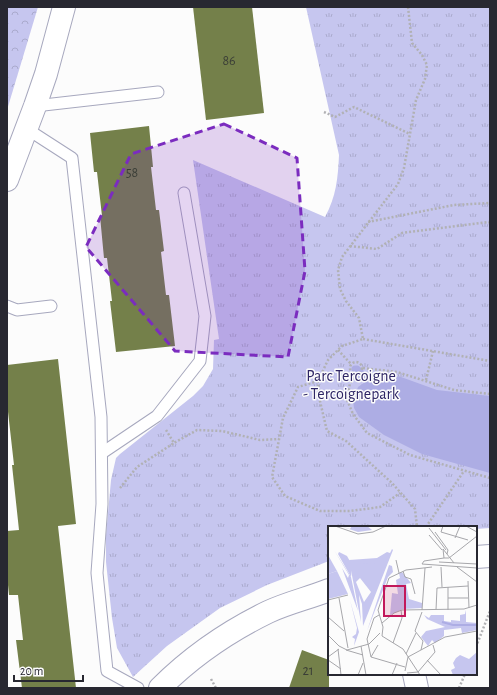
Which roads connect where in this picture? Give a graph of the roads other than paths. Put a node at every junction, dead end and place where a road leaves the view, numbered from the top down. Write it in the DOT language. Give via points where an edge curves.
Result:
graph roads {
  1 [pos="64,7"];
  2 [pos="158,92"];
  3 [pos="35,106"];
  4 [pos="27,129"];
  5 [pos="7,180"];
  6 [pos="184,193"];
  7 [pos="7,306"];
  8 [pos="51,306"];
  9 [pos="102,453"];
  10 [pos="490,556"];
  11 [pos="477,557"];
  12 [pos="328,590"];
  13 [pos="414,675"];
  14 [pos="138,688"];
  15 [pos="160,688"];
  16 [pos="417,688"];
  1 -- 3 [label="street"];
  2 -- 3 [label="lane"];
  3 -- 4 [label="street"];
  4 -- 5 [label="street"];
  4 -- 9 [label="lane" via="72,158 101,417"];
  6 -- 9 [label="lane" via="205,316 200,361 157,416"];
  7 -- 8 [label="lane" via="17,310"];
  9 -- 14 [label="lane" via="102,504 97,573 107,671"];
  10 -- 11 [label="street"];
  12 -- 15 [label="street" via="269,612 230,633 201,653"];
  13 -- 16 [label="street"];
}
